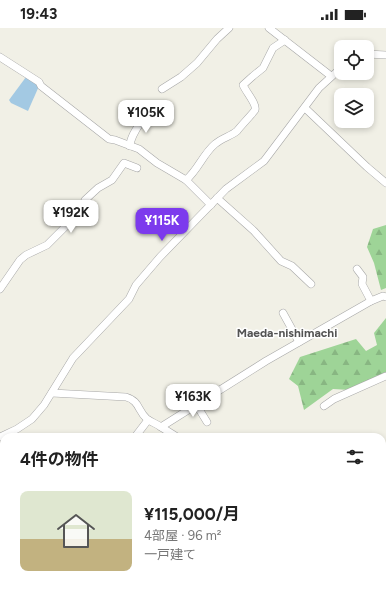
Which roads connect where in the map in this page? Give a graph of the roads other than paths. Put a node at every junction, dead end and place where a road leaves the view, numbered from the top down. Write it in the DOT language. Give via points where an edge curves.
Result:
graph roads {
  1 [pos="229,28"];
  2 [pos="269,28"];
  3 [pos="285,40"];
  4 [pos="374,54"];
  5 [pos="386,55"];
  6 [pos="0,58"];
  7 [pos="334,74"];
  8 [pos="331,76"];
  9 [pos="162,89"];
  10 [pos="305,108"];
  11 [pos="158,115"];
  12 [pos="130,146"];
  13 [pos="137,168"];
  14 [pos="186,180"];
  15 [pos="386,183"];
  16 [pos="217,198"];
  17 [pos="211,205"];
  18 [pos="357,269"];
  19 [pos="311,284"];
  20 [pos="0,289"];
  21 [pos="386,297"];
  22 [pos="371,301"];
  23 [pos="283,313"];
  24 [pos="299,342"];
  25 [pos="386,376"];
  26 [pos="52,393"];
  27 [pos="196,404"];
  28 [pos="324,406"];
  29 [pos="148,420"];
  30 [pos="207,422"];
  31 [pos="161,426"];
  32 [pos="8,433"];
  33 [pos="138,433"];
  34 [pos="171,433"];
  1 -- 9 [label="street" via="182,77"];
  2 -- 3 [label="street"];
  3 -- 8 [label="street"];
  3 -- 14 [label="street" via="273,48 263,68 243,85 256,109 237,130 216,143"];
  4 -- 5 [label="street"];
  6 -- 12 [label="street" via="38,82 103,136"];
  7 -- 8 [label="street"];
  8 -- 10 [label="street"];
  10 -- 15 [label="street"];
  10 -- 16 [label="street" via="264,161"];
  11 -- 12 [label="street" via="148,110 131,138"];
  12 -- 14 [label="street" via="139,149"];
  13 -- 20 [label="street" via="124,163 112,180 85,200 80,212 47,245 20,260"];
  14 -- 17 [label="street"];
  16 -- 17 [label="street"];
  16 -- 19 [label="street" via="254,231 281,261 292,266"];
  17 -- 26 [label="street" via="160,257 136,285 129,299 73,358"];
  18 -- 22 [label="street" via="363,277 362,284"];
  21 -- 22 [label="street"];
  22 -- 24 [label="street"];
  23 -- 24 [label="street"];
  24 -- 27 [label="street"];
  25 -- 28 [label="street"];
  26 -- 29 [label="street" via="131,398"];
  26 -- 32 [label="street" via="32,419"];
  27 -- 30 [label="street"];
  27 -- 31 [label="street"];
  29 -- 31 [label="street"];
  29 -- 33 [label="street"];
  31 -- 34 [label="street"];
}
